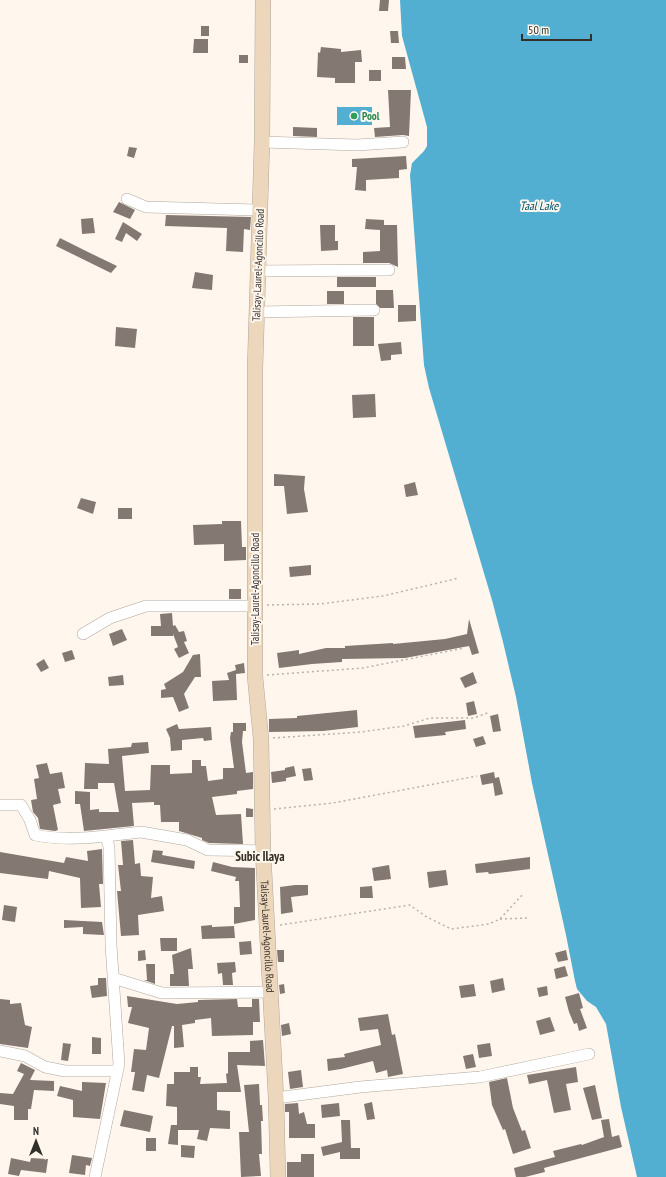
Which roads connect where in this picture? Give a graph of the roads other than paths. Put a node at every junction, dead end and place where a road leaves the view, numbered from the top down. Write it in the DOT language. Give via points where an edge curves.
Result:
graph roads {
  1 [pos="263,0"];
  2 [pos="262,142"];
  3 [pos="404,142"];
  4 [pos="127,199"];
  5 [pos="260,210"];
  6 [pos="389,270"];
  7 [pos="258,271"];
  8 [pos="374,310"];
  9 [pos="257,312"];
  10 [pos="255,606"];
  11 [pos="83,634"];
  12 [pos="0,805"];
  13 [pos="106,836"];
  14 [pos="263,851"];
  15 [pos="114,978"];
  16 [pos="271,992"];
  17 [pos="0,1051"];
  18 [pos="589,1054"];
  19 [pos="117,1070"];
  20 [pos="276,1098"];
  21 [pos="94,1177"];
  22 [pos="278,1177"];
  1 -- 2 [label="main road, Talisay-Laurel-Agoncillo Road"];
  2 -- 3 [label="street"];
  2 -- 5 [label="main road, Talisay-Laurel-Agoncillo Road"];
  4 -- 5 [label="street" via="146,207"];
  5 -- 7 [label="main road, Talisay-Laurel-Agoncillo Road"];
  6 -- 7 [label="street"];
  7 -- 9 [label="main road, Talisay-Laurel-Agoncillo Road"];
  8 -- 9 [label="street"];
  9 -- 10 [label="main road, Talisay-Laurel-Agoncillo Road"];
  10 -- 11 [label="street" via="146,606 110,618"];
  10 -- 14 [label="main road, Talisay-Laurel-Agoncillo Road" via="255,676 261,739"];
  12 -- 13 [label="street" via="21,805 35,835 76,839"];
  13 -- 14 [label="street" via="141,832 187,840 208,850"];
  13 -- 15 [label="street" via="109,847"];
  14 -- 16 [label="main road, Talisay-Laurel-Agoncillo Road"];
  15 -- 16 [label="street" via="162,993"];
  15 -- 19 [label="street" via="119,1064"];
  16 -- 20 [label="main road, Talisay-Laurel-Agoncillo Road"];
  17 -- 19 [label="street" via="25,1056 45,1067 65,1071"];
  18 -- 20 [label="street" via="480,1077 360,1087"];
  19 -- 21 [label="street"];
  20 -- 22 [label="main road, Talisay-Laurel-Agoncillo Road"];
}
